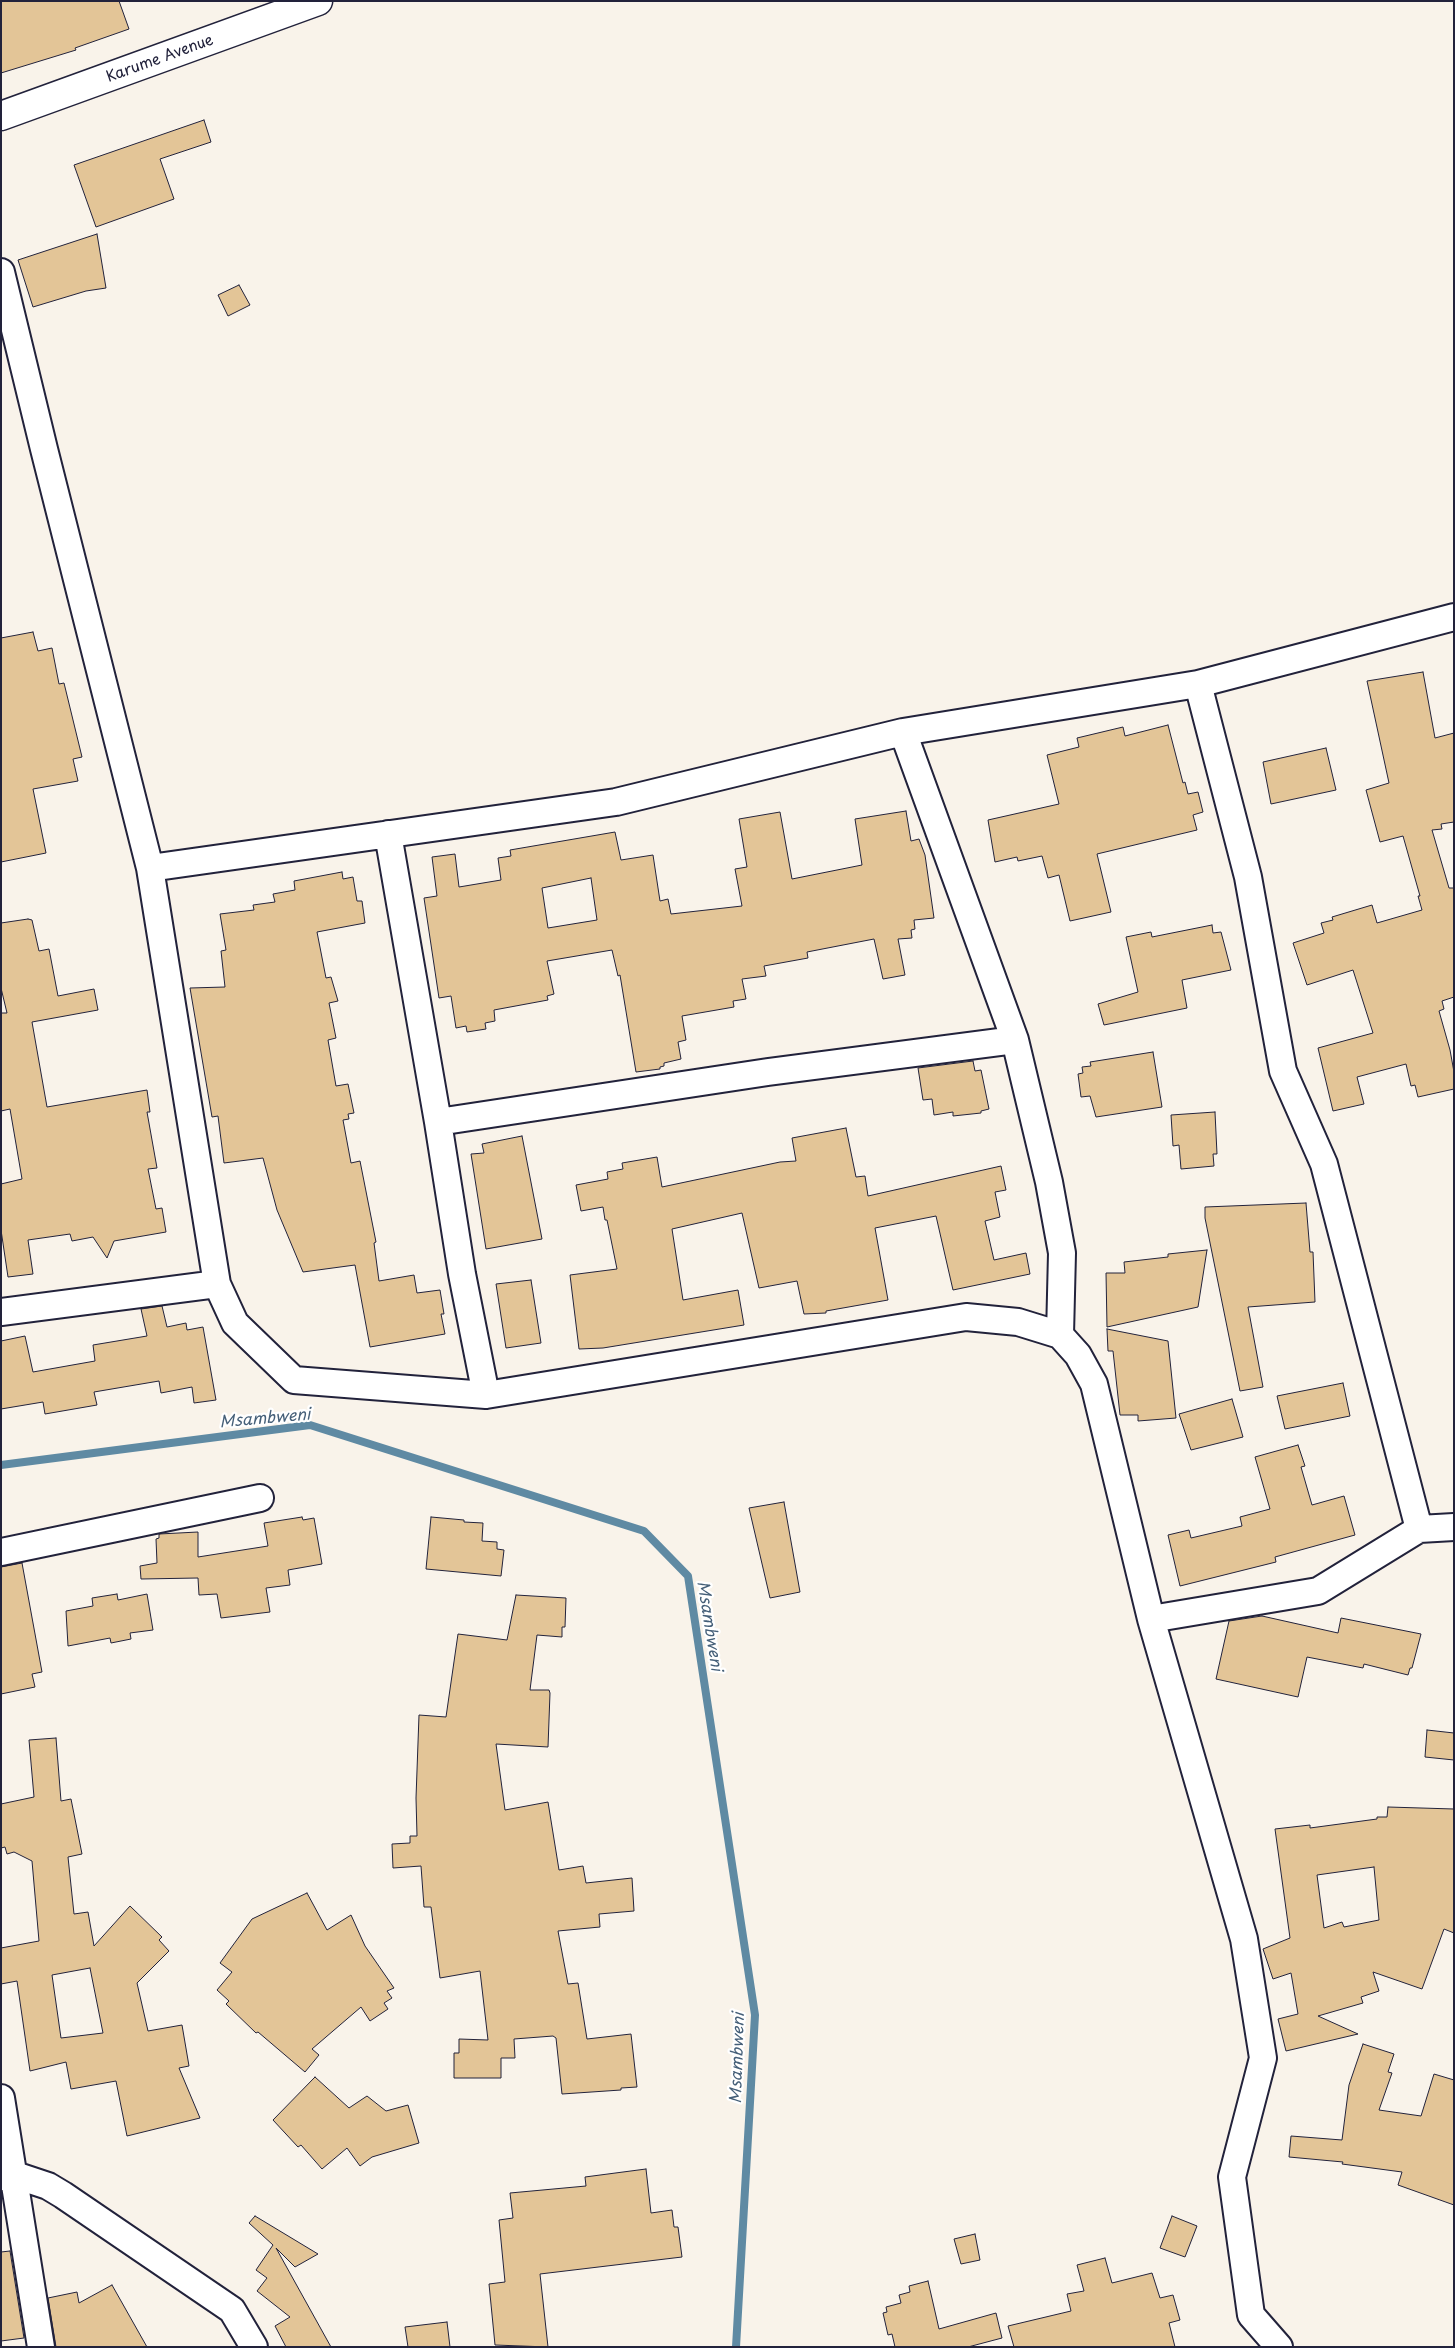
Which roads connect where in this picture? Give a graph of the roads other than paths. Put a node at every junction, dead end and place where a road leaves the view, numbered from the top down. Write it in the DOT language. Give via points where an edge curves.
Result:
graph roads {
  1 [pos="314,2"];
  2 [pos="1,116"];
  3 [pos="1,272"];
  4 [pos="1454,617"];
  5 [pos="1198,684"];
  6 [pos="903,732"];
  7 [pos="388,834"];
  8 [pos="150,868"];
  9 [pos="1015,1040"];
  10 [pos="438,1122"];
  11 [pos="217,1284"];
  12 [pos="1,1312"];
  13 [pos="1060,1335"];
  14 [pos="486,1395"];
  15 [pos="260,1498"];
  16 [pos="1454,1527"];
  17 [pos="1419,1529"];
  18 [pos="1,1552"];
  19 [pos="1151,1618"];
  20 [pos="1,2098"];
  21 [pos="6,2175"];
  22 [pos="41,2347"];
  23 [pos="254,2347"];
  24 [pos="1279,2347"];
  1 -- 2 [label="main road, Karume Avenue"];
  3 -- 8 [label="street"];
  4 -- 5 [label="street"];
  5 -- 6 [label="street"];
  5 -- 17 [label="street" via="1248,877 1283,1070 1324,1164"];
  6 -- 7 [label="street" via="616,802"];
  6 -- 9 [label="street"];
  7 -- 8 [label="street"];
  7 -- 10 [label="street"];
  8 -- 11 [label="street"];
  9 -- 10 [label="street" via="768,1072"];
  9 -- 13 [label="street" via="1049,1182 1062,1253"];
  10 -- 14 [label="street" via="462,1274"];
  11 -- 12 [label="street"];
  11 -- 14 [label="street" via="235,1323 294,1380"];
  13 -- 14 [label="street" via="1018,1322 966,1318"];
  13 -- 19 [label="street" via="1078,1355 1094,1384"];
  15 -- 18 [label="street"];
  16 -- 17 [label="street"];
  17 -- 19 [label="street" via="1318,1591"];
  19 -- 24 [label="street" via="1244,1939 1263,2058 1232,2177 1251,2315"];
  20 -- 21 [label="street"];
  21 -- 22 [label="street"];
  21 -- 23 [label="street" via="48,2186 232,2310"];
}
